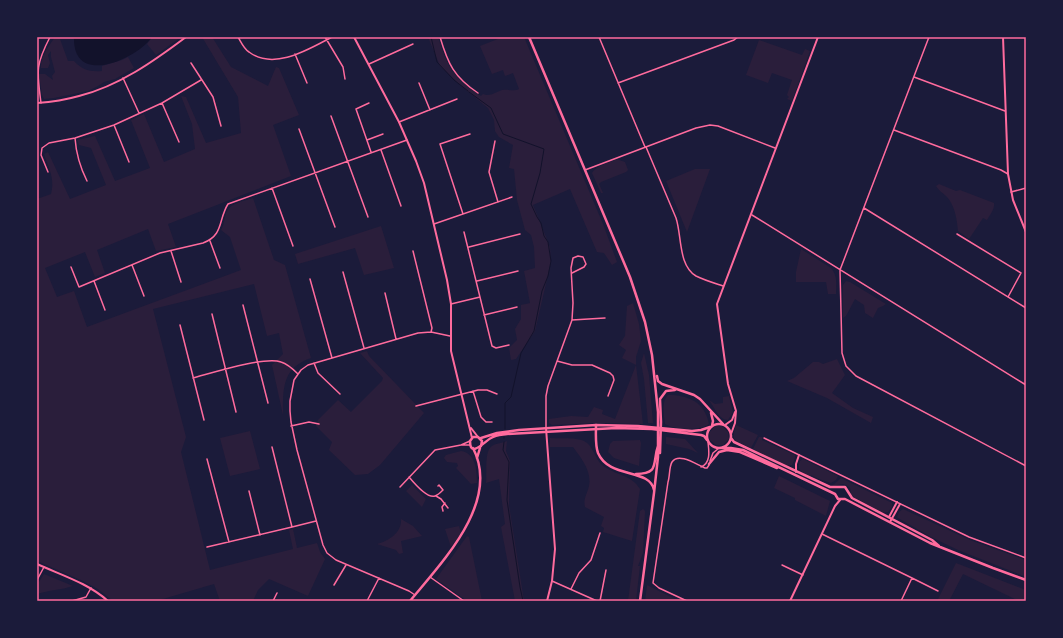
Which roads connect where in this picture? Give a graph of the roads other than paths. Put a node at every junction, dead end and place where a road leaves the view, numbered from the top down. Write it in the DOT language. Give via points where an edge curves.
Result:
graph roads {
  1 [pos="50,37"];
  2 [pos="186,37"];
  3 [pos="238,37"];
  4 [pos="325,37"];
  5 [pos="332,37"];
  6 [pos="354,37"];
  7 [pos="440,37"];
  8 [pos="529,37"];
  9 [pos="598,37"];
  10 [pos="738,37"];
  11 [pos="818,37"];
  12 [pos="929,37"];
  13 [pos="1003,37"];
  14 [pos="327,40"];
  15 [pos="413,44"];
  16 [pos="296,54"];
  17 [pos="191,63"];
  18 [pos="369,64"];
  19 [pos="914,77"];
  20 [pos="123,78"];
  21 [pos="345,79"];
  22 [pos="201,80"];
  23 [pos="307,83"];
  24 [pos="419,83"];
  25 [pos="618,83"];
  26 [pos="478,93"];
  27 [pos="457,99"];
  28 [pos="37,103"];
  29 [pos="41,103"];
  30 [pos="162,103"];
  31 [pos="369,103"];
  32 [pos="430,110"];
  33 [pos="1005,111"];
  34 [pos="139,113"];
  35 [pos="331,116"];
  36 [pos="399,122"];
  37 [pos="114,125"];
  38 [pos="221,126"];
  39 [pos="299,129"];
  40 [pos="894,130"];
  41 [pos="383,134"];
  42 [pos="470,134"];
  43 [pos="75,138"];
  44 [pos="367,140"];
  45 [pos="407,140"];
  46 [pos="495,141"];
  47 [pos="179,142"];
  48 [pos="646,147"];
  49 [pos="775,148"];
  50 [pos="380,149"];
  51 [pos="371,152"];
  52 [pos="347,161"];
  53 [pos="129,162"];
  54 [pos="585,170"];
  55 [pos="48,172"];
  56 [pos="315,173"];
  57 [pos="1008,174"];
  58 [pos="87,181"];
  59 [pos="272,188"];
  60 [pos="1026,188"];
  61 [pos="1011,192"];
  62 [pos="512,197"];
  63 [pos="498,202"];
  64 [pos="401,206"];
  65 [pos="864,208"];
  66 [pos="463,214"];
  67 [pos="750,214"];
  68 [pos="368,217"];
  69 [pos="434,224"];
  70 [pos="335,227"];
  71 [pos="464,232"];
  72 [pos="1026,232"];
  73 [pos="520,234"];
  74 [pos="957,234"];
  75 [pos="210,241"];
  76 [pos="293,246"];
  77 [pos="469,247"];
  78 [pos="171,251"];
  79 [pos="413,251"];
  80 [pos="132,265"];
  81 [pos="71,267"];
  82 [pos="220,268"];
  83 [pos="840,270"];
  84 [pos="518,271"];
  85 [pos="343,272"];
  86 [pos="572,274"];
  87 [pos="310,279"];
  88 [pos="94,281"];
  89 [pos="476,281"];
  90 [pos="181,282"];
  91 [pos="723,286"];
  92 [pos="385,293"];
  93 [pos="144,296"];
  94 [pos="480,297"];
  95 [pos="1008,297"];
  96 [pos="451,304"];
  97 [pos="243,305"];
  98 [pos="517,307"];
  99 [pos="1026,308"];
  100 [pos="105,310"];
  101 [pos="212,314"];
  102 [pos="484,315"];
  103 [pos="605,318"];
  104 [pos="572,320"];
  105 [pos="180,325"];
  106 [pos="431,332"];
  107 [pos="450,336"];
  108 [pos="396,339"];
  109 [pos="509,345"];
  110 [pos="364,348"];
  111 [pos="332,358"];
  112 [pos="557,361"];
  113 [pos="258,362"];
  114 [pos="314,363"];
  115 [pos="226,370"];
  116 [pos="655,372"];
  117 [pos="298,374"];
  118 [pos="193,378"];
  119 [pos="1026,385"];
  120 [pos="676,390"];
  121 [pos="473,391"];
  122 [pos="340,394"];
  123 [pos="461,394"];
  124 [pos="497,394"];
  125 [pos="608,396"];
  126 [pos="268,403"];
  127 [pos="416,406"];
  128 [pos="711,411"];
  129 [pos="736,411"];
  130 [pos="236,412"];
  131 [pos="204,420"];
  132 [pos="492,422"];
  133 [pos="660,422"];
  134 [pos="319,424"];
  135 [pos="596,425"];
  136 [pos="724,425"];
  137 [pos="291,426"];
  138 [pos="711,426"];
  139 [pos="470,427"];
  140 [pos="546,428"];
  141 [pos="596,429"];
  142 [pos="546,432"];
  143 [pos="731,434"];
  144 [pos="479,437"];
  145 [pos="731,438"];
  146 [pos="764,438"];
  147 [pos="471,439"];
  148 [pos="708,441"];
  149 [pos="660,444"];
  150 [pos="461,445"];
  151 [pos="472,446"];
  152 [pos="272,447"];
  153 [pos="481,447"];
  154 [pos="720,448"];
  155 [pos="800,455"];
  156 [pos="477,458"];
  157 [pos="207,459"];
  158 [pos="709,464"];
  159 [pos="796,464"];
  160 [pos="1026,466"];
  161 [pos="701,467"];
  162 [pos="787,469"];
  163 [pos="797,473"];
  164 [pos="635,474"];
  165 [pos="409,477"];
  166 [pos="438,486"];
  167 [pos="400,487"];
  168 [pos="837,488"];
  169 [pos="250,491"];
  170 [pos="654,493"];
  171 [pos="835,494"];
  172 [pos="848,494"];
  173 [pos="436,496"];
  174 [pos="837,498"];
  175 [pos="844,499"];
  176 [pos="840,500"];
  177 [pos="897,502"];
  178 [pos="445,503"];
  179 [pos="900,504"];
  180 [pos="835,506"];
  181 [pos="448,508"];
  182 [pos="443,511"];
  183 [pos="890,520"];
  184 [pos="316,521"];
  185 [pos="292,527"];
  186 [pos="600,533"];
  187 [pos="822,534"];
  188 [pos="260,535"];
  189 [pos="229,542"];
  190 [pos="207,547"];
  191 [pos="1026,558"];
  192 [pos="37,564"];
  193 [pos="346,565"];
  194 [pos="782,565"];
  195 [pos="44,567"];
  196 [pos="606,570"];
  197 [pos="803,575"];
  198 [pos="430,577"];
  199 [pos="379,578"];
  200 [pos="912,578"];
  201 [pos="37,580"];
  202 [pos="552,580"];
  203 [pos="1026,580"];
  204 [pos="334,585"];
  205 [pos="91,588"];
  206 [pos="572,589"];
  207 [pos="938,591"];
  208 [pos="277,593"];
  209 [pos="415,595"];
  210 [pos="72,601"];
  211 [pos="108,601"];
  212 [pos="273,601"];
  213 [pos="366,601"];
  214 [pos="410,601"];
  215 [pos="464,601"];
  216 [pos="547,601"];
  217 [pos="596,601"];
  218 [pos="600,601"];
  219 [pos="640,601"];
  220 [pos="687,601"];
  221 [pos="790,601"];
  222 [pos="901,601"];
  1 -- 29 [label="street" via="38,63"];
  2 -- 20 [label="street" via="153,61"];
  3 -- 16 [label="street" via="249,52 260,58 272,60"];
  4 -- 14 [label="street"];
  5 -- 14 [label="street"];
  6 -- 18 [label="street"];
  7 -- 26 [label="street" via="455,73"];
  8 -- 54 [label="main road"];
  9 -- 25 [label="street"];
  10 -- 25 [label="street"];
  11 -- 49 [label="street"];
  12 -- 19 [label="street"];
  13 -- 33 [label="street"];
  14 -- 16 [label="street"];
  14 -- 21 [label="street" via="343,67"];
  15 -- 18 [label="street"];
  16 -- 23 [label="street"];
  17 -- 22 [label="street"];
  18 -- 36 [label="street"];
  19 -- 33 [label="street"];
  19 -- 40 [label="street"];
  20 -- 29 [label="street" via="81,96"];
  20 -- 34 [label="street"];
  22 -- 30 [label="street"];
  22 -- 38 [label="street" via="213,97"];
  24 -- 32 [label="street"];
  25 -- 48 [label="street"];
  27 -- 32 [label="street"];
  28 -- 29 [label="street"];
  30 -- 34 [label="street"];
  30 -- 47 [label="street"];
  31 -- 44 [label="street" via="356,109"];
  32 -- 36 [label="street"];
  33 -- 57 [label="street"];
  34 -- 37 [label="street"];
  35 -- 52 [label="street"];
  36 -- 45 [label="street"];
  37 -- 43 [label="street"];
  37 -- 53 [label="street"];
  39 -- 56 [label="street"];
  40 -- 57 [label="street"];
  40 -- 65 [label="street"];
  41 -- 44 [label="street"];
  42 -- 66 [label="street" via="440,144"];
  43 -- 55 [label="street" via="49,143 42,148 41,155"];
  43 -- 58 [label="street" via="75,148"];
  44 -- 51 [label="street"];
  45 -- 50 [label="street"];
  45 -- 69 [label="street" via="424,183"];
  46 -- 63 [label="street" via="489,172"];
  48 -- 49 [label="street" via="710,125 728,129"];
  48 -- 54 [label="street"];
  48 -- 91 [label="street" via="678,222 686,266 696,276"];
  49 -- 67 [label="street"];
  50 -- 51 [label="street"];
  50 -- 64 [label="street"];
  51 -- 52 [label="street"];
  52 -- 56 [label="street"];
  52 -- 68 [label="street"];
  54 -- 116 [label="main road" via="632,284 645,322"];
  56 -- 59 [label="street"];
  56 -- 70 [label="street"];
  57 -- 61 [label="street"];
  59 -- 75 [label="street" via="228,204 220,227"];
  59 -- 76 [label="street"];
  60 -- 61 [label="street"];
  61 -- 72 [label="street"];
  62 -- 63 [label="street"];
  63 -- 66 [label="street"];
  65 -- 83 [label="street"];
  65 -- 95 [label="street"];
  66 -- 69 [label="street"];
  67 -- 83 [label="street"];
  67 -- 91 [label="street"];
  69 -- 96 [label="street"];
  71 -- 77 [label="street"];
  73 -- 77 [label="street"];
  74 -- 95 [label="street" via="1021,273"];
  75 -- 78 [label="street"];
  75 -- 82 [label="street"];
  77 -- 89 [label="street"];
  78 -- 80 [label="street"];
  78 -- 90 [label="street"];
  79 -- 106 [label="street"];
  80 -- 88 [label="street"];
  80 -- 93 [label="street"];
  81 -- 88 [label="street" via="79,287"];
  83 -- 119 [label="street"];
  83 -- 160 [label="street" via="842,353 850,372"];
  84 -- 89 [label="street"];
  85 -- 110 [label="street"];
  86 -- 86 [label="street" via="586,264 583,257 574,258"];
  86 -- 104 [label="street"];
  87 -- 111 [label="street"];
  88 -- 100 [label="street"];
  89 -- 94 [label="street"];
  91 -- 129 [label="street" via="716,304 728,384"];
  92 -- 108 [label="street"];
  94 -- 96 [label="street"];
  94 -- 102 [label="street"];
  95 -- 99 [label="street"];
  96 -- 107 [label="street"];
  97 -- 113 [label="street"];
  98 -- 102 [label="street"];
  101 -- 115 [label="street"];
  102 -- 109 [label="street" via="492,346 496,348"];
  103 -- 104 [label="street"];
  104 -- 112 [label="street"];
  105 -- 118 [label="street"];
  106 -- 107 [label="street"];
  106 -- 108 [label="street"];
  107 -- 123 [label="street"];
  108 -- 110 [label="street"];
  110 -- 111 [label="street"];
  111 -- 114 [label="street"];
  112 -- 125 [label="street" via="572,365 592,365 610,372 614,380"];
  112 -- 140 [label="street" via="546,396"];
  113 -- 115 [label="street"];
  113 -- 117 [label="street" via="280,361"];
  113 -- 126 [label="street"];
  114 -- 117 [label="street" via="304,367"];
  114 -- 122 [label="street" via="318,373"];
  115 -- 118 [label="street"];
  115 -- 130 [label="street"];
  116 -- 120 [label="main road" via="660,383"];
  116 -- 133 [label="main road"];
  117 -- 137 [label="street" via="290,401"];
  118 -- 131 [label="street"];
  120 -- 128 [label="main road" via="694,395"];
  120 -- 133 [label="main road" via="666,391 660,399"];
  121 -- 123 [label="street"];
  121 -- 124 [label="street" via="483,390"];
  121 -- 132 [label="street" via="481,417 486,422"];
  123 -- 127 [label="street"];
  123 -- 139 [label="street"];
  128 -- 136 [label="main road"];
  128 -- 138 [label="main road"];
  129 -- 136 [label="street" via="732,420"];
  129 -- 143 [label="street"];
  133 -- 149 [label="main road"];
  134 -- 137 [label="street" via="309,422"];
  135 -- 138 [label="main road" via="692,431"];
  135 -- 140 [label="main road"];
  135 -- 141 [label="main road"];
  136 -- 138 [label="main road"];
  136 -- 143 [label="main road"];
  137 -- 184 [label="street"];
  138 -- 148 [label="main road" via="707,434"];
  139 -- 144 [label="street"];
  139 -- 147 [label="street"];
  140 -- 142 [label="street"];
  140 -- 144 [label="main road"];
  141 -- 142 [label="main road"];
  141 -- 148 [label="main road" via="652,429 701,435"];
  141 -- 164 [label="main road" via="597,451 605,463 617,470"];
  142 -- 153 [label="main road" via="499,435 487,440"];
  142 -- 202 [label="street" via="555,549"];
  143 -- 145 [label="main road"];
  144 -- 147 [label="main road"];
  144 -- 153 [label="main road" via="482,441"];
  145 -- 154 [label="main road" via="728,445"];
  145 -- 162 [label="main road" via="734,442"];
  146 -- 155 [label="street"];
  147 -- 150 [label="street"];
  147 -- 151 [label="main road"];
  148 -- 154 [label="main road" via="714,447"];
  148 -- 161 [label="street" via="709,456 706,464"];
  149 -- 164 [label="main road" via="652,470 648,474"];
  149 -- 170 [label="main road"];
  150 -- 151 [label="street"];
  150 -- 165 [label="street" via="435,450"];
  151 -- 153 [label="main road" via="475,449"];
  151 -- 156 [label="main road"];
  152 -- 185 [label="street"];
  153 -- 156 [label="main road"];
  154 -- 158 [label="street" via="713,453"];
  154 -- 162 [label="main road" via="743,450"];
  155 -- 159 [label="street"];
  155 -- 177 [label="street"];
  156 -- 198 [label="main road" via="481,478 473,512 463,532"];
  157 -- 189 [label="street"];
  158 -- 161 [label="street" via="707,468"];
  158 -- 162 [label="main road" via="719,452 734,450"];
  159 -- 162 [label="street"];
  159 -- 163 [label="street"];
  161 -- 220 [label="street" via="681,458 673,462 653,583"];
  162 -- 163 [label="main road"];
  162 -- 171 [label="main road"];
  163 -- 168 [label="main road" via="830,488"];
  164 -- 170 [label="main road" via="650,481"];
  165 -- 167 [label="street"];
  165 -- 173 [label="street" via="427,494"];
  166 -- 173 [label="street" via="443,490"];
  168 -- 171 [label="main road"];
  168 -- 172 [label="main road" via="845,487"];
  169 -- 188 [label="street"];
  170 -- 219 [label="main road"];
  171 -- 174 [label="main road"];
  172 -- 175 [label="main road"];
  172 -- 183 [label="main road"];
  173 -- 178 [label="street"];
  174 -- 176 [label="main road"];
  174 -- 180 [label="street"];
  175 -- 176 [label="main road"];
  175 -- 183 [label="main road"];
  176 -- 180 [label="street"];
  177 -- 179 [label="street"];
  177 -- 183 [label="street"];
  178 -- 181 [label="street"];
  178 -- 182 [label="street"];
  179 -- 183 [label="street"];
  179 -- 191 [label="street" via="969,537"];
  180 -- 187 [label="street"];
  183 -- 203 [label="main road" via="932,540 939,546"];
  184 -- 185 [label="street"];
  184 -- 193 [label="street" via="325,550"];
  185 -- 188 [label="street"];
  186 -- 206 [label="street" via="591,560 579,573"];
  187 -- 197 [label="street"];
  187 -- 200 [label="street"];
  188 -- 189 [label="street"];
  189 -- 190 [label="street"];
  192 -- 195 [label="street"];
  193 -- 199 [label="street"];
  193 -- 204 [label="street"];
  194 -- 197 [label="street"];
  195 -- 201 [label="street"];
  195 -- 205 [label="street"];
  196 -- 218 [label="street"];
  197 -- 221 [label="street"];
  198 -- 209 [label="main road"];
  198 -- 215 [label="street"];
  199 -- 209 [label="street"];
  199 -- 213 [label="street"];
  200 -- 207 [label="street"];
  200 -- 222 [label="street"];
  202 -- 206 [label="street"];
  202 -- 216 [label="street"];
  205 -- 210 [label="street" via="86,596"];
  205 -- 211 [label="street"];
  206 -- 217 [label="street"];
  208 -- 212 [label="street"];
  209 -- 214 [label="main road"];
}
